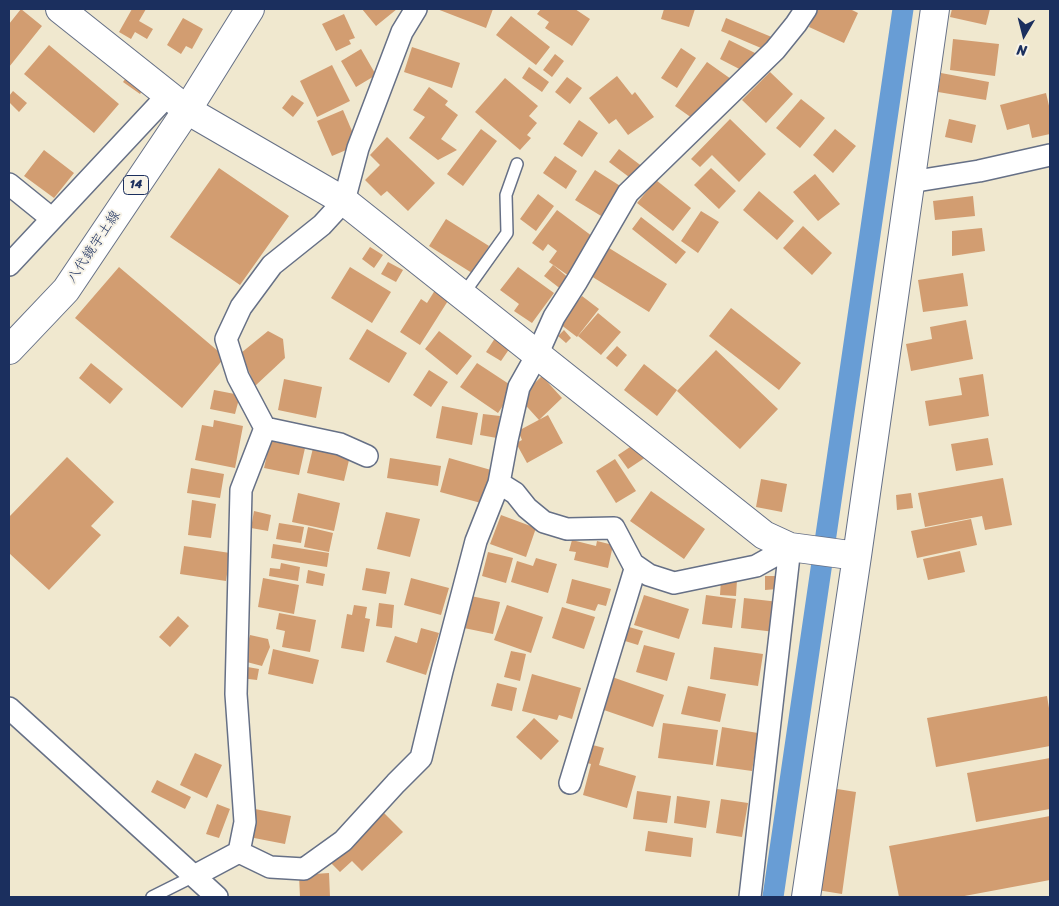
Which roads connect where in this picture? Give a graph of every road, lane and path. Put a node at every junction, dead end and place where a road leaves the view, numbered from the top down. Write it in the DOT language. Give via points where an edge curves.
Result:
graph roads {
  1 [pos="60,9"];
  2 [pos="250,9"];
  3 [pos="416,9"];
  4 [pos="806,9"];
  5 [pos="936,9"];
  6 [pos="177,103"];
  7 [pos="1050,155"];
  8 [pos="517,164"];
  9 [pos="910,182"];
  10 [pos="9,184"];
  11 [pos="344,201"];
  12 [pos="51,218"];
  13 [pos="9,265"];
  14 [pos="462,296"];
  15 [pos="9,350"];
  16 [pos="537,355"];
  17 [pos="265,428"];
  18 [pos="368,456"];
  19 [pos="499,484"];
  20 [pos="790,547"];
  21 [pos="857,556"];
  22 [pos="636,566"];
  23 [pos="9,708"];
  24 [pos="570,783"];
  25 [pos="239,852"];
  26 [pos="194,876"];
  27 [pos="152,897"];
  28 [pos="217,897"];
  29 [pos="750,897"];
  30 [pos="806,897"];
  1 -- 6 [label="street"];
  2 -- 6 [label="street, 八代鏡宇土線 / 14"];
  3 -- 11 [label="street" via="398,41 358,148"];
  4 -- 16 [label="street" via="775,50 628,193 554,317"];
  5 -- 9 [label="street"];
  6 -- 11 [label="street"];
  6 -- 12 [label="street"];
  6 -- 15 [label="street, 八代鏡宇土線 / 14" via="66,290"];
  7 -- 9 [label="street"];
  8 -- 14 [label="lane" via="506,195 507,233"];
  9 -- 21 [label="street"];
  10 -- 12 [label="street"];
  11 -- 14 [label="street"];
  11 -- 17 [label="street" via="322,225 272,265 241,307 226,339 238,377"];
  12 -- 13 [label="street"];
  14 -- 16 [label="street"];
  16 -- 19 [label="street" via="519,387"];
  16 -- 20 [label="street" via="764,535"];
  17 -- 18 [label="street" via="340,444"];
  17 -- 25 [label="street" via="241,490 236,694 245,822"];
  19 -- 22 [label="street" via="515,493 544,522 567,529 614,528"];
  19 -- 25 [label="street" via="476,541 421,758 343,841 304,869 270,867"];
  20 -- 21 [label="street"];
  20 -- 22 [label="street" via="756,566 674,583 649,575"];
  20 -- 29 [label="street"];
  21 -- 30 [label="street"];
  22 -- 24 [label="street"];
  23 -- 26 [label="street"];
  25 -- 26 [label="street"];
  26 -- 27 [label="lane"];
  26 -- 28 [label="street"];
}
